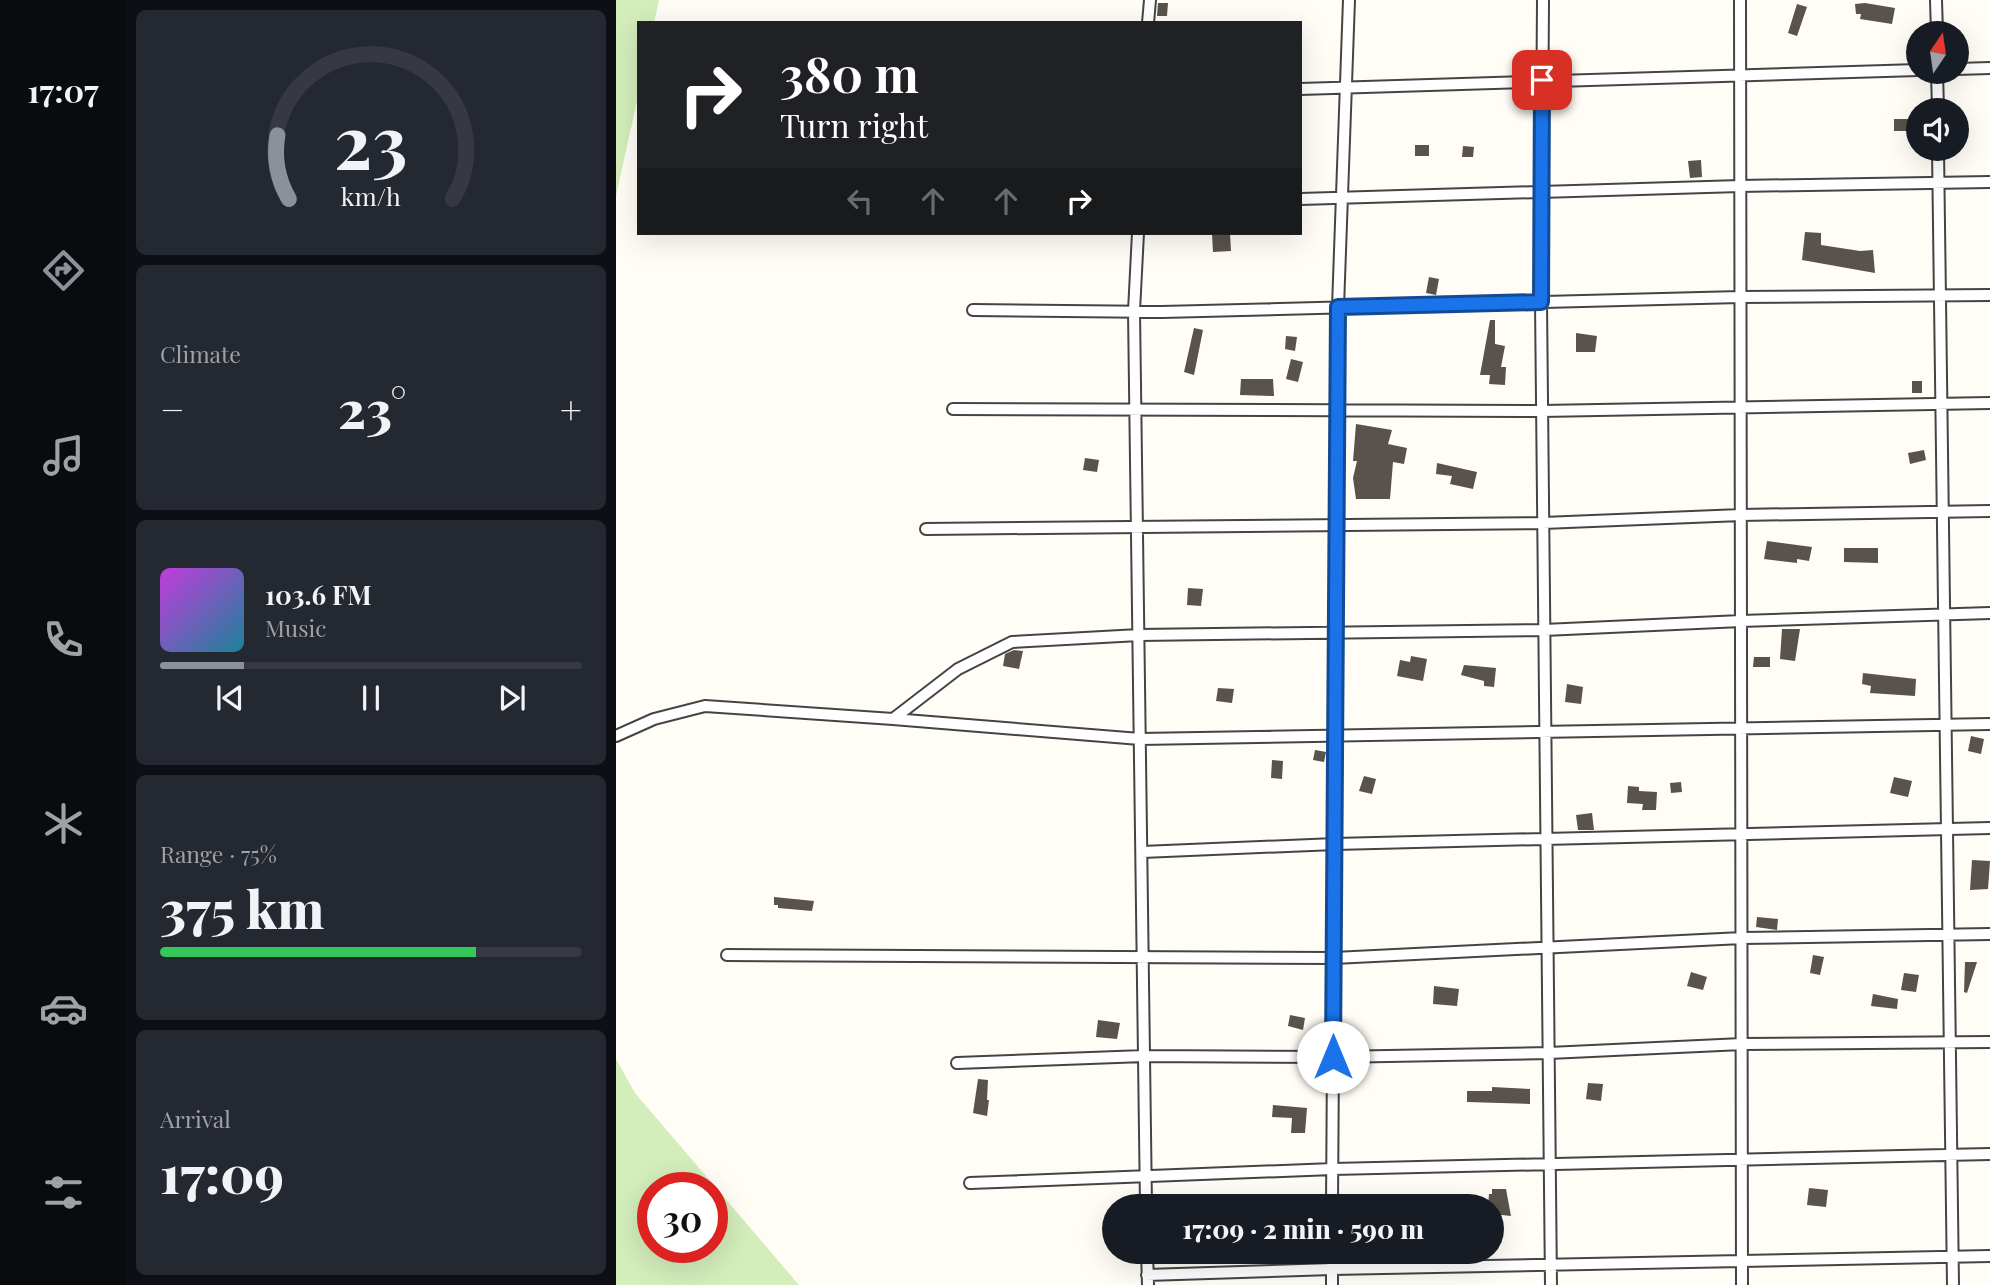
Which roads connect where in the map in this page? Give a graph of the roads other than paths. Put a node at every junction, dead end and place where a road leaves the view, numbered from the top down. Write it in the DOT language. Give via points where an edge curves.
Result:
graph roads {
  1 [pos="1150,0"];
  2 [pos="1349,0"];
  3 [pos="1543,0"];
  4 [pos="1740,0"];
  5 [pos="1936,0"];
  6 [pos="1149,21"];
  7 [pos="1937,21"];
  8 [pos="1990,68"];
  9 [pos="1906,69"];
  10 [pos="1969,69"];
  11 [pos="1739,74"];
  12 [pos="1542,80"];
  13 [pos="1346,88"];
  14 [pos="1302,89"];
  15 [pos="1938,161"];
  16 [pos="1990,182"];
  17 [pos="1939,183"];
  18 [pos="1740,186"];
  19 [pos="1542,193"];
  20 [pos="1302,199"];
  21 [pos="1342,199"];
  22 [pos="1138,235"];
  23 [pos="1940,295"];
  24 [pos="1990,295"];
  25 [pos="1740,297"];
  26 [pos="1541,302"];
  27 [pos="1338,307"];
  28 [pos="973,310"];
  29 [pos="1134,311"];
  30 [pos="1990,403"];
  31 [pos="1941,404"];
  32 [pos="1741,408"];
  33 [pos="953,409"];
  34 [pos="1338,409"];
  35 [pos="1135,410"];
  36 [pos="1542,411"];
  37 [pos="1990,511"];
  38 [pos="1943,512"];
  39 [pos="1741,515"];
  40 [pos="1543,523"];
  41 [pos="1337,524"];
  42 [pos="1137,525"];
  43 [pos="926,529"];
  44 [pos="1990,613"];
  45 [pos="1944,614"];
  46 [pos="1741,621"];
  47 [pos="1544,630"];
  48 [pos="1336,633"];
  49 [pos="1139,635"];
  50 [pos="893,719"];
  51 [pos="1990,724"];
  52 [pos="1946,725"];
  53 [pos="1741,730"];
  54 [pos="1545,733"];
  55 [pos="616,736"];
  56 [pos="1336,736"];
  57 [pos="1140,739"];
  58 [pos="1990,828"];
  59 [pos="1947,829"];
  60 [pos="1741,835"];
  61 [pos="1546,841"];
  62 [pos="1335,844"];
  63 [pos="1142,852"];
  64 [pos="1947,934"];
  65 [pos="1990,934"];
  66 [pos="1742,938"];
  67 [pos="1547,949"];
  68 [pos="727,955"];
  69 [pos="1334,958"];
  70 [pos="1143,959"];
  71 [pos="1949,1042"];
  72 [pos="1990,1042"];
  73 [pos="1742,1044"];
  74 [pos="1549,1053"];
  75 [pos="1144,1056"];
  76 [pos="1333,1057"];
  77 [pos="957,1063"];
  78 [pos="1951,1154"];
  79 [pos="1990,1154"];
  80 [pos="1742,1159"];
  81 [pos="1550,1164"];
  82 [pos="1333,1169"];
  83 [pos="1146,1177"];
  84 [pos="970,1183"];
  85 [pos="1146,1194"];
  86 [pos="1332,1194"];
  87 [pos="1990,1256"];
  88 [pos="1952,1257"];
  89 [pos="1742,1261"];
  90 [pos="1332,1264"];
  91 [pos="1551,1266"];
  92 [pos="1332,1269"];
  93 [pos="1148,1280"];
  94 [pos="1332,1285"];
  95 [pos="1551,1285"];
  96 [pos="1742,1285"];
  97 [pos="1952,1285"];
  1 -- 6 [label="street"];
  2 -- 13 [label="street"];
  3 -- 12 [label="street"];
  4 -- 11 [label="street"];
  5 -- 7 [label="street"];
  8 -- 10 [label="street"];
  9 -- 11 [label="street"];
  11 -- 12 [label="street"];
  11 -- 18 [label="street"];
  12 -- 13 [label="street"];
  12 -- 19 [label="street"];
  13 -- 14 [label="street"];
  13 -- 21 [label="street"];
  15 -- 17 [label="street"];
  16 -- 17 [label="street"];
  17 -- 18 [label="street"];
  17 -- 23 [label="street"];
  18 -- 19 [label="street"];
  18 -- 25 [label="street"];
  19 -- 21 [label="street"];
  19 -- 26 [label="street"];
  20 -- 21 [label="street"];
  21 -- 27 [label="street"];
  22 -- 29 [label="street"];
  23 -- 24 [label="street"];
  23 -- 25 [label="street"];
  23 -- 31 [label="street"];
  25 -- 26 [label="street"];
  25 -- 32 [label="street"];
  26 -- 27 [label="street"];
  26 -- 36 [label="street"];
  27 -- 29 [label="street"];
  27 -- 34 [label="street"];
  28 -- 29 [label="street"];
  29 -- 35 [label="street"];
  30 -- 31 [label="street"];
  31 -- 32 [label="street"];
  31 -- 38 [label="street"];
  32 -- 36 [label="street"];
  32 -- 39 [label="street"];
  33 -- 35 [label="street"];
  34 -- 35 [label="street"];
  34 -- 36 [label="street"];
  34 -- 41 [label="street"];
  35 -- 42 [label="street"];
  36 -- 40 [label="street"];
  37 -- 38 [label="street"];
  38 -- 39 [label="street"];
  38 -- 45 [label="street"];
  39 -- 40 [label="street"];
  39 -- 46 [label="street"];
  40 -- 41 [label="street"];
  40 -- 47 [label="street"];
  41 -- 42 [label="street"];
  41 -- 48 [label="street"];
  42 -- 43 [label="street"];
  42 -- 49 [label="street"];
  44 -- 45 [label="street"];
  45 -- 46 [label="street"];
  45 -- 52 [label="street"];
  46 -- 47 [label="street"];
  46 -- 53 [label="street"];
  47 -- 48 [label="street"];
  47 -- 54 [label="street"];
  48 -- 49 [label="street"];
  48 -- 56 [label="street"];
  49 -- 50 [label="street" via="1012,642 958,669"];
  49 -- 57 [label="street"];
  50 -- 55 [label="street" via="705,706 654,719"];
  50 -- 57 [label="street"];
  51 -- 52 [label="street"];
  52 -- 53 [label="street"];
  52 -- 59 [label="street"];
  53 -- 54 [label="street"];
  53 -- 60 [label="street"];
  54 -- 56 [label="street"];
  54 -- 61 [label="street"];
  56 -- 57 [label="street"];
  56 -- 62 [label="street"];
  57 -- 63 [label="street"];
  58 -- 59 [label="street"];
  59 -- 60 [label="street"];
  59 -- 64 [label="street"];
  60 -- 61 [label="street"];
  60 -- 66 [label="street"];
  61 -- 62 [label="street"];
  61 -- 67 [label="street"];
  62 -- 63 [label="street"];
  62 -- 69 [label="street"];
  63 -- 70 [label="street"];
  64 -- 65 [label="street"];
  64 -- 66 [label="street"];
  64 -- 71 [label="street"];
  66 -- 67 [label="street"];
  66 -- 73 [label="street"];
  67 -- 69 [label="street"];
  67 -- 74 [label="street"];
  68 -- 70 [label="street"];
  69 -- 70 [label="street"];
  69 -- 76 [label="street"];
  70 -- 75 [label="street"];
  71 -- 72 [label="street"];
  71 -- 73 [label="street"];
  71 -- 78 [label="street"];
  73 -- 74 [label="street"];
  73 -- 80 [label="street"];
  74 -- 76 [label="street"];
  74 -- 81 [label="street"];
  75 -- 76 [label="street"];
  75 -- 77 [label="street"];
  75 -- 83 [label="street"];
  76 -- 82 [label="street"];
  78 -- 79 [label="street"];
  78 -- 80 [label="street"];
  78 -- 88 [label="street"];
  80 -- 81 [label="street"];
  80 -- 89 [label="street"];
  81 -- 82 [label="street"];
  81 -- 91 [label="street"];
  82 -- 83 [label="street"];
  82 -- 86 [label="street"];
  83 -- 84 [label="street"];
  83 -- 85 [label="street"];
  87 -- 88 [label="street"];
  88 -- 89 [label="street"];
  88 -- 97 [label="street"];
  89 -- 91 [label="street"];
  89 -- 96 [label="street"];
  90 -- 92 [label="street"];
  91 -- 92 [label="street"];
  91 -- 95 [label="street"];
  92 -- 93 [label="street"];
  92 -- 94 [label="street"];
}
